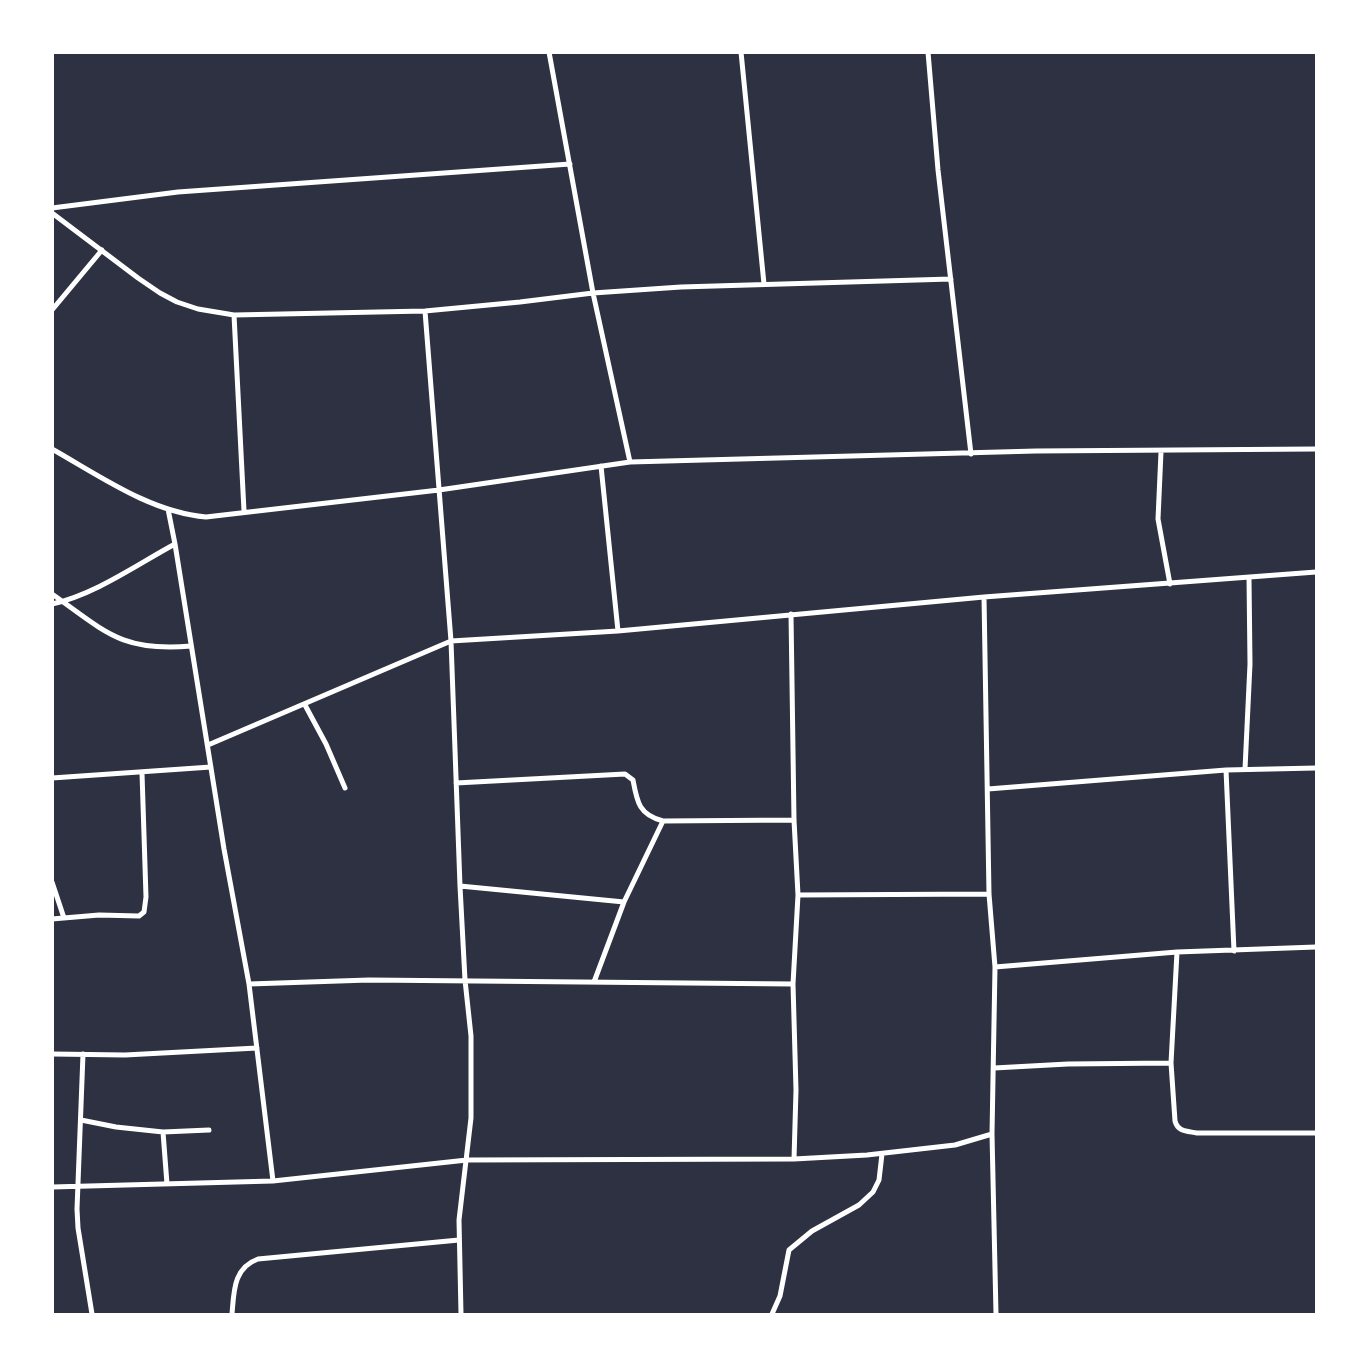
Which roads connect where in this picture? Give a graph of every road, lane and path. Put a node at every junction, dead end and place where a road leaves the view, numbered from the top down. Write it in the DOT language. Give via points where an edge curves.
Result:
graph roads {
  1 [pos="549,52"];
  2 [pos="741,52"];
  3 [pos="928,52"];
  4 [pos="570,164"];
  5 [pos="52,208"];
  6 [pos="52,213"];
  7 [pos="102,250"];
  8 [pos="951,279"];
  9 [pos="764,284"];
  10 [pos="593,293"];
  11 [pos="52,310"];
  12 [pos="425,311"];
  13 [pos="234,315"];
  14 [pos="52,449"];
  15 [pos="1317,449"];
  16 [pos="1161,452"];
  17 [pos="971,454"];
  18 [pos="630,462"];
  19 [pos="601,466"];
  20 [pos="439,490"];
  21 [pos="168,509"];
  22 [pos="244,511"];
  23 [pos="175,544"];
  24 [pos="1317,572"];
  25 [pos="1249,578"];
  26 [pos="1170,584"];
  27 [pos="52,594"];
  28 [pos="984,597"];
  29 [pos="63,602"];
  30 [pos="52,604"];
  31 [pos="791,614"];
  32 [pos="618,631"];
  33 [pos="451,641"];
  34 [pos="191,645"];
  35 [pos="305,705"];
  36 [pos="208,745"];
  37 [pos="211,767"];
  38 [pos="1317,768"];
  39 [pos="1245,769"];
  40 [pos="1226,770"];
  41 [pos="142,773"];
  42 [pos="52,778"];
  43 [pos="456,783"];
  44 [pos="345,788"];
  45 [pos="988,789"];
  46 [pos="794,820"];
  47 [pos="663,821"];
  48 [pos="52,882"];
  49 [pos="460,886"];
  50 [pos="989,894"];
  51 [pos="798,895"];
  52 [pos="624,902"];
  53 [pos="64,918"];
  54 [pos="52,919"];
  55 [pos="1317,947"];
  56 [pos="1234,951"];
  57 [pos="1177,952"];
  58 [pos="995,967"];
  59 [pos="465,980"];
  60 [pos="594,982"];
  61 [pos="249,984"];
  62 [pos="793,984"];
  63 [pos="257,1048"];
  64 [pos="52,1054"];
  65 [pos="83,1054"];
  66 [pos="1171,1063"];
  67 [pos="994,1068"];
  68 [pos="81,1120"];
  69 [pos="209,1130"];
  70 [pos="163,1132"];
  71 [pos="1317,1133"];
  72 [pos="993,1134"];
  73 [pos="882,1154"];
  74 [pos="466,1160"];
  75 [pos="794,1160"];
  76 [pos="273,1181"];
  77 [pos="167,1184"];
  78 [pos="78,1186"];
  79 [pos="52,1187"];
  80 [pos="459,1240"];
  81 [pos="92,1314"];
  82 [pos="232,1314"];
  83 [pos="461,1314"];
  84 [pos="772,1314"];
  85 [pos="996,1314"];
  1 -- 4 [label="street"];
  2 -- 9 [label="street"];
  3 -- 8 [label="street"];
  4 -- 5 [label="street" via="178,192"];
  4 -- 10 [label="street"];
  6 -- 7 [label="street"];
  7 -- 11 [label="street"];
  7 -- 13 [label="street" via="177,302"];
  8 -- 9 [label="street"];
  8 -- 17 [label="street"];
  9 -- 10 [label="street"];
  10 -- 12 [label="street"];
  10 -- 18 [label="street"];
  12 -- 13 [label="street"];
  12 -- 20 [label="street"];
  13 -- 22 [label="street"];
  14 -- 21 [label="street"];
  15 -- 16 [label="street"];
  16 -- 17 [label="street"];
  16 -- 26 [label="street" via="1158,519"];
  17 -- 18 [label="street"];
  18 -- 19 [label="street"];
  19 -- 20 [label="street"];
  19 -- 32 [label="street"];
  20 -- 22 [label="street"];
  20 -- 33 [label="street"];
  21 -- 22 [label="street" via="206,517"];
  21 -- 23 [label="street"];
  23 -- 29 [label="street"];
  23 -- 34 [label="street"];
  24 -- 25 [label="street"];
  25 -- 26 [label="street"];
  25 -- 39 [label="street"];
  26 -- 28 [label="street"];
  27 -- 29 [label="street"];
  28 -- 31 [label="street"];
  28 -- 45 [label="street"];
  29 -- 30 [label="street"];
  29 -- 34 [label="street" via="119,640 156,647"];
  31 -- 32 [label="street"];
  31 -- 46 [label="street"];
  32 -- 33 [label="street"];
  33 -- 35 [label="street"];
  33 -- 43 [label="street"];
  34 -- 36 [label="street"];
  35 -- 36 [label="street"];
  35 -- 44 [label="street"];
  36 -- 37 [label="street"];
  37 -- 41 [label="street"];
  37 -- 61 [label="street"];
  38 -- 39 [label="street"];
  39 -- 40 [label="street"];
  40 -- 45 [label="street"];
  40 -- 56 [label="street"];
  41 -- 42 [label="street"];
  41 -- 53 [label="street" via="145,911 139,916"];
  43 -- 47 [label="street" via="625,774 633,780 640,806"];
  43 -- 49 [label="street"];
  45 -- 50 [label="street"];
  46 -- 47 [label="street"];
  46 -- 51 [label="street"];
  47 -- 52 [label="street"];
  48 -- 53 [label="street"];
  49 -- 52 [label="street"];
  49 -- 59 [label="street"];
  50 -- 51 [label="street"];
  50 -- 58 [label="street"];
  51 -- 62 [label="street"];
  52 -- 60 [label="street"];
  53 -- 54 [label="street"];
  55 -- 56 [label="street"];
  56 -- 57 [label="street"];
  57 -- 58 [label="street"];
  57 -- 66 [label="street"];
  58 -- 67 [label="street"];
  59 -- 60 [label="street"];
  59 -- 61 [label="street"];
  59 -- 74 [label="street" via="472,1095"];
  60 -- 62 [label="street"];
  61 -- 63 [label="street"];
  62 -- 75 [label="street"];
  63 -- 65 [label="street"];
  63 -- 76 [label="street"];
  64 -- 65 [label="street"];
  65 -- 68 [label="street"];
  66 -- 67 [label="street"];
  66 -- 71 [label="street" via="1175,1121 1182,1130"];
  67 -- 72 [label="street"];
  68 -- 70 [label="street"];
  68 -- 78 [label="street"];
  69 -- 70 [label="street"];
  70 -- 77 [label="street"];
  72 -- 73 [label="street" via="955,1145"];
  72 -- 85 [label="street"];
  73 -- 75 [label="street"];
  73 -- 84 [label="street" via="879,1180 873,1192 789,1250 780,1296"];
  74 -- 75 [label="street"];
  74 -- 76 [label="street"];
  74 -- 80 [label="street"];
  76 -- 77 [label="street"];
  77 -- 78 [label="street"];
  78 -- 79 [label="street"];
  78 -- 81 [label="street" via="78,1228"];
  80 -- 82 [label="street" via="258,1259 238,1274"];
  80 -- 83 [label="street"];
}
